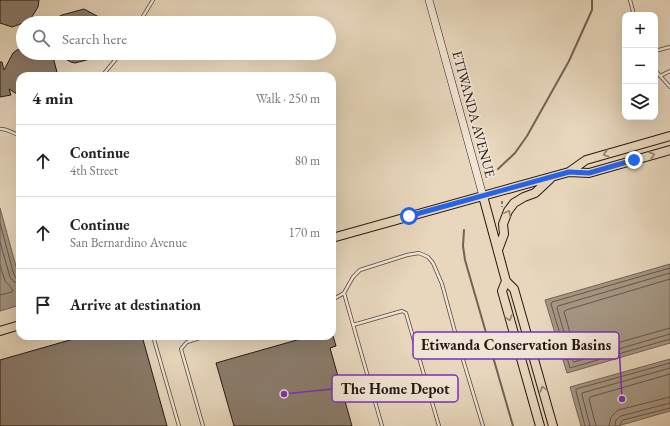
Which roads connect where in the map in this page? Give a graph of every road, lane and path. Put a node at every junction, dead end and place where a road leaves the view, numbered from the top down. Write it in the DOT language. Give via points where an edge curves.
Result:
graph roads {
  1 [pos="153,0"];
  2 [pos="429,0"];
  3 [pos="630,0"];
  4 [pos="633,12"];
  5 [pos="144,16"];
  6 [pos="670,46"];
  7 [pos="658,50"];
  8 [pos="115,60"];
  9 [pos="670,71"];
  10 [pos="105,72"];
  11 [pos="658,74"];
  12 [pos="660,76"];
  13 [pos="670,87"];
  14 [pos="0,129"];
  15 [pos="16,134"];
  16 [pos="670,136"];
  17 [pos="670,150"];
  18 [pos="569,172"];
  19 [pos="554,176"];
  20 [pos="483,196"];
  21 [pos="502,200"];
  22 [pos="504,209"];
  23 [pos="336,237"];
  24 [pos="498,250"];
  25 [pos="506,280"];
  26 [pos="344,293"];
  27 [pos="336,298"];
  28 [pos="353,325"];
  29 [pos="16,326"];
  30 [pos="0,331"];
  31 [pos="154,340"];
  32 [pos="193,340"];
  33 [pos="179,426"];
  34 [pos="203,426"];
  35 [pos="382,426"];
  36 [pos="439,426"];
  37 [pos="482,426"];
  38 [pos="540,426"];
  39 [pos="553,426"];
  1 -- 5 [label="lane"];
  2 -- 20 [label="main road, ETIWANDA AVENUE"];
  3 -- 4 [label="lane"];
  6 -- 7 [label="lane"];
  8 -- 10 [label="lane"];
  9 -- 12 [label="lane"];
  11 -- 12 [label="lane"];
  12 -- 13 [label="lane"];
  14 -- 15 [label="lane" via="5,128"];
  16 -- 18 [label="main road, one-way" via="586,160"];
  18 -- 17 [label="main road, one-way" via="589,173"];
  18 -- 19 [label="main road"];
  19 -- 20 [label="main road"];
  24 -- 19 [label="main road, one-way" via="504,234 502,224 514,203 535,193"];
  20 -- 23 [label="main road"];
  20 -- 24 [label="main road, ETIWANDA AVENUE"];
  21 -- 22 [label="path"];
  24 -- 25 [label="main road, ETIWANDA AVENUE"];
  25 -- 38 [label="main road, ETIWANDA AVENUE, one-way" via="502,291"];
  39 -- 25 [label="main road, ETIWANDA AVENUE, one-way" via="514,289"];
  26 -- 27 [label="lane"];
  26 -- 28 [label="lane"];
  26 -- 37 [label="lane" via="360,270 407,255 419,253 428,258 433,263 442,284"];
  28 -- 35 [label="lane"];
  28 -- 36 [label="lane" via="402,311 406,313"];
  29 -- 30 [label="main road"];
  31 -- 33 [label="lane"];
  32 -- 34 [label="lane" via="187,342 181,349"];
}
